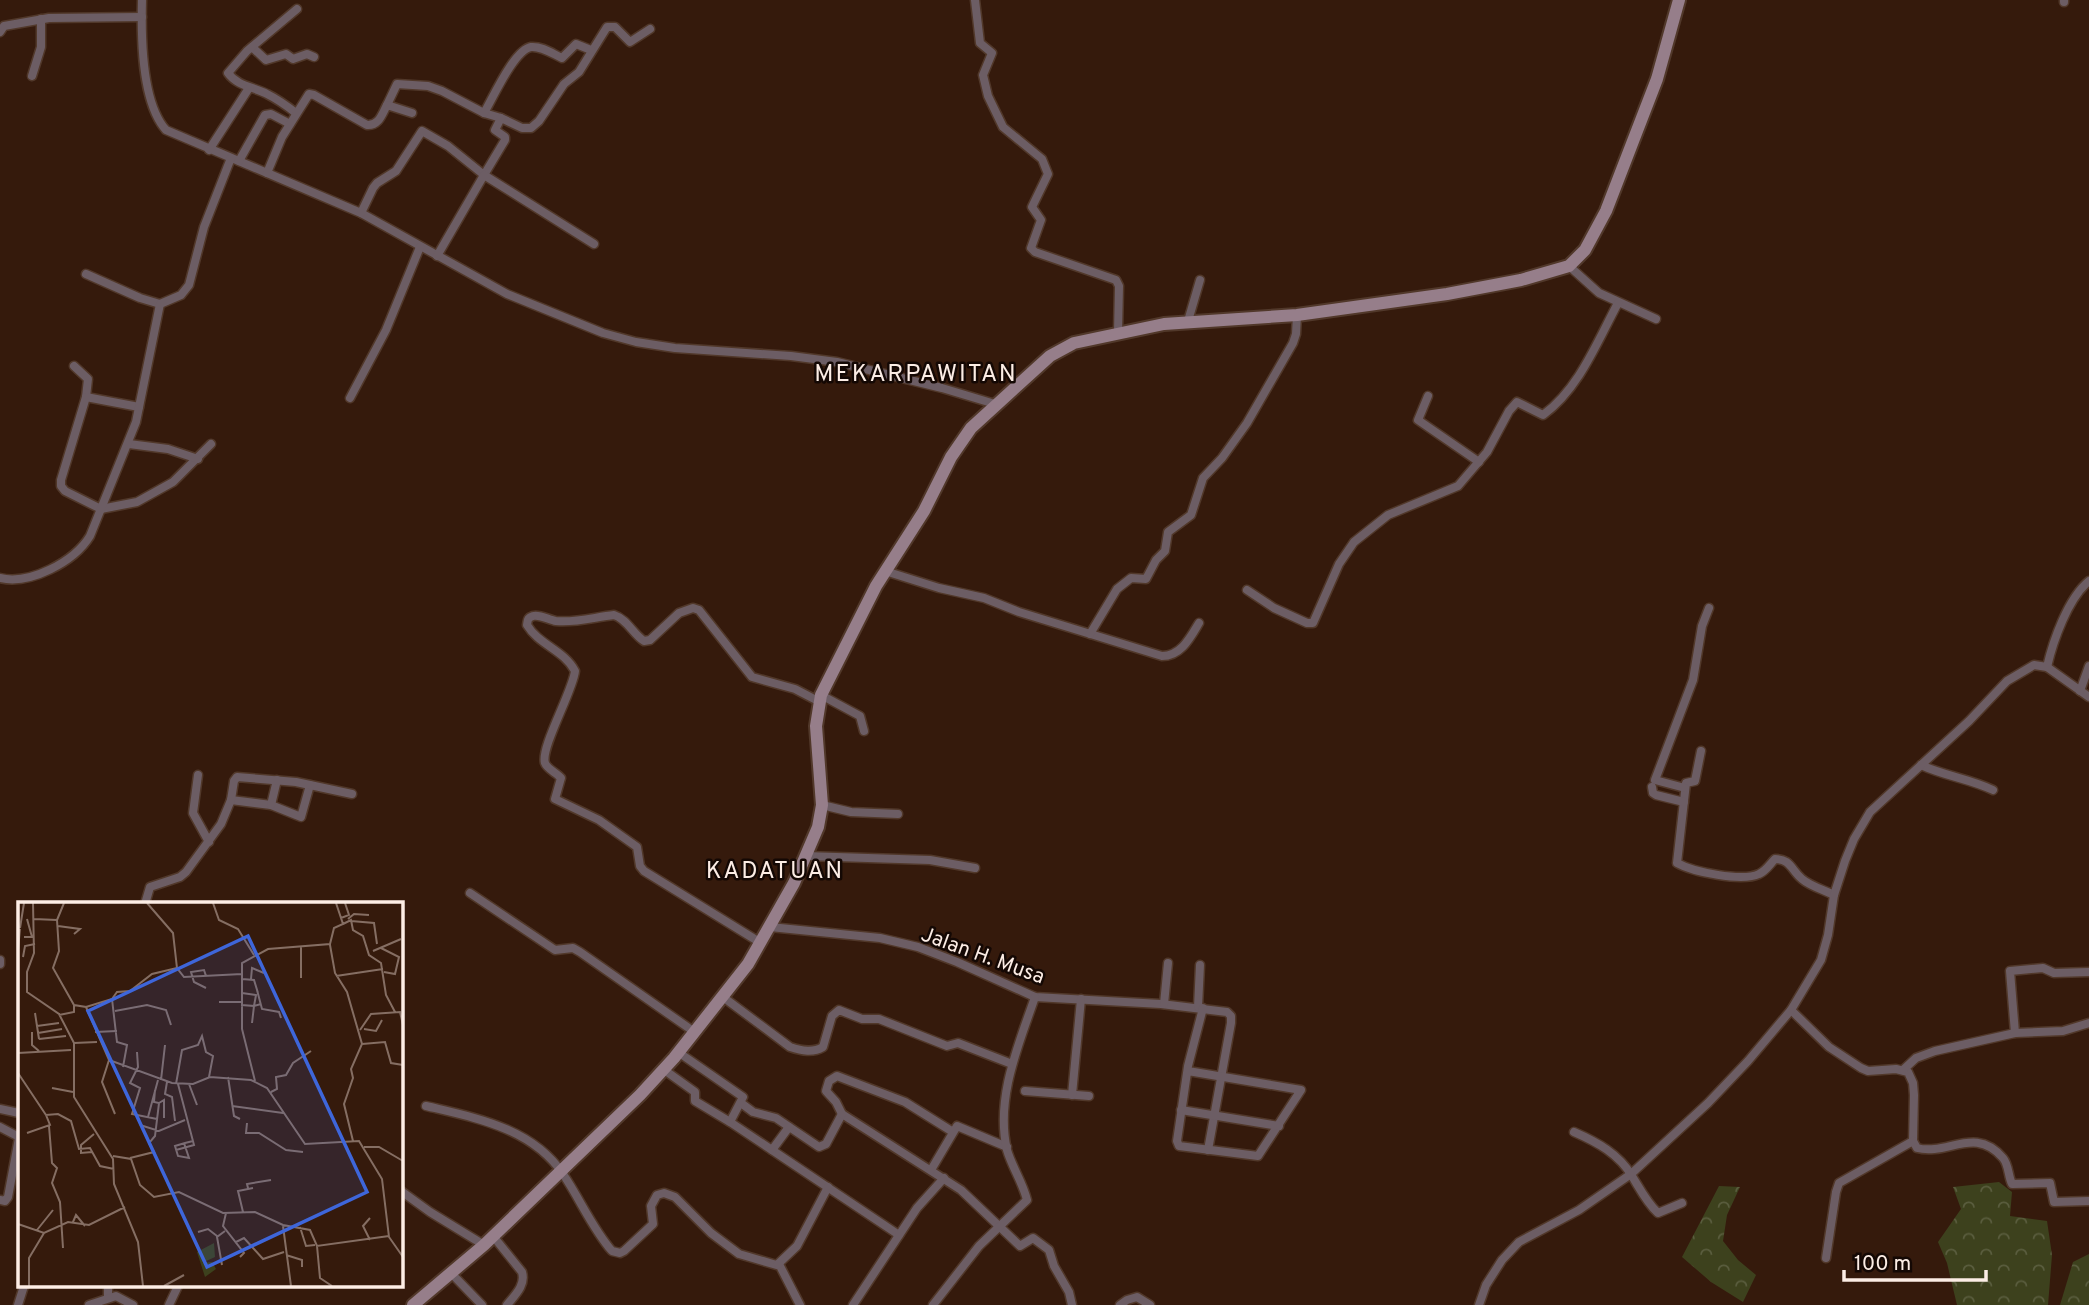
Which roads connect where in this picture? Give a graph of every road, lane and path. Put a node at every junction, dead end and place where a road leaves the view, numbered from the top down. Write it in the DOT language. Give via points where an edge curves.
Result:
graph roads {
  1 [pos="142,0"];
  2 [pos="975,0"];
  3 [pos="1679,0"];
  4 [pos="297,9"];
  5 [pos="142,17"];
  6 [pos="41,19"];
  7 [pos="650,29"];
  8 [pos="0,32"];
  9 [pos="252,47"];
  10 [pos="592,50"];
  11 [pos="314,57"];
  12 [pos="32,76"];
  13 [pos="249,88"];
  14 [pos="387,105"];
  15 [pos="296,113"];
  16 [pos="412,113"];
  17 [pos="484,113"];
  18 [pos="501,118"];
  19 [pos="290,124"];
  20 [pos="209,149"];
  21 [pos="235,160"];
  22 [pos="267,173"];
  23 [pos="484,176"];
  24 [pos="361,213"];
  25 [pos="594,244"];
  26 [pos="420,247"];
  27 [pos="437,256"];
  28 [pos="1569,266"];
  29 [pos="86,274"];
  30 [pos="1200,280"];
  31 [pos="1618,303"];
  32 [pos="160,304"];
  33 [pos="1297,315"];
  34 [pos="1656,319"];
  35 [pos="1188,321"];
  36 [pos="1118,332"];
  37 [pos="74,366"];
  38 [pos="1429,396"];
  39 [pos="86,397"];
  40 [pos="350,398"];
  41 [pos="995,404"];
  42 [pos="139,407"];
  43 [pos="129,444"];
  44 [pos="211,444"];
  45 [pos="198,458"];
  46 [pos="1479,462"];
  47 [pos="101,509"];
  48 [pos="884,571"];
  49 [pos="0,578"];
  50 [pos="2087,585"];
  51 [pos="1247,590"];
  52 [pos="1709,608"];
  53 [pos="1199,623"];
  54 [pos="1090,634"];
  55 [pos="2089,666"];
  56 [pos="2047,667"];
  57 [pos="2080,691"];
  58 [pos="2089,697"];
  59 [pos="820,699"];
  60 [pos="863,731"];
  61 [pos="1701,751"];
  62 [pos="1921,765"];
  63 [pos="198,775"];
  64 [pos="277,780"];
  65 [pos="310,785"];
  66 [pos="1652,787"];
  67 [pos="1685,788"];
  68 [pos="1993,790"];
  69 [pos="352,793"];
  70 [pos="231,800"];
  71 [pos="1684,802"];
  72 [pos="271,805"];
  73 [pos="822,805"];
  74 [pos="898,814"];
  75 [pos="209,842"];
  76 [pos="805,856"];
  77 [pos="975,868"];
  78 [pos="470,893"];
  79 [pos="1834,895"];
  80 [pos="146,902"];
  81 [pos="770,926"];
  82 [pos="761,943"];
  83 [pos="1168,963"];
  84 [pos="1200,965"];
  85 [pos="2089,972"];
  86 [pos="1035,996"];
  87 [pos="723,997"];
  88 [pos="1080,999"];
  89 [pos="1164,1004"];
  90 [pos="1200,1007"];
  91 [pos="1791,1010"];
  92 [pos="2089,1023"];
  93 [pos="693,1031"];
  94 [pos="2015,1034"];
  95 [pos="678,1052"];
  96 [pos="1012,1064"];
  97 [pos="663,1069"];
  98 [pos="1903,1070"];
  99 [pos="1188,1072"];
  100 [pos="1222,1077"];
  101 [pos="1025,1091"];
  102 [pos="1072,1095"];
  103 [pos="1089,1096"];
  104 [pos="741,1103"];
  105 [pos="426,1106"];
  106 [pos="0,1109"];
  107 [pos="1181,1110"];
  108 [pos="18,1113"];
  109 [pos="842,1114"];
  110 [pos="1213,1115"];
  111 [pos="730,1122"];
  112 [pos="0,1126"];
  113 [pos="1279,1126"];
  114 [pos="789,1127"];
  115 [pos="953,1132"];
  116 [pos="1574,1132"];
  117 [pos="18,1137"];
  118 [pos="1913,1141"];
  119 [pos="1007,1147"];
  120 [pos="772,1150"];
  121 [pos="1208,1150"];
  122 [pos="18,1156"];
  123 [pos="931,1170"];
  124 [pos="561,1172"];
  125 [pos="1631,1174"];
  126 [pos="944,1178"];
  127 [pos="828,1187"];
  128 [pos="402,1192"];
  129 [pos="0,1200"];
  130 [pos="2089,1201"];
  131 [pos="1682,1203"];
  132 [pos="998,1226"];
  133 [pos="899,1235"];
  134 [pos="489,1240"];
  135 [pos="1825,1258"];
  136 [pos="778,1264"];
  137 [pos="451,1273"];
  138 [pos="23,1288"];
  139 [pos="108,1288"];
  140 [pos="177,1288"];
  141 [pos="108,1297"];
  142 [pos="1146,1302"];
  143 [pos="18,1305"];
  144 [pos="89,1305"];
  145 [pos="133,1305"];
  146 [pos="169,1305"];
  147 [pos="413,1305"];
  148 [pos="482,1305"];
  149 [pos="507,1305"];
  150 [pos="800,1305"];
  151 [pos="853,1305"];
  152 [pos="933,1305"];
  153 [pos="1072,1305"];
  154 [pos="1121,1305"];
  155 [pos="1479,1305"];
  1 -- 5 [label="street"];
  2 -- 36 [label="street" via="980,43 992,55 984,76 987,94 1001,125 1042,159 1048,174 1032,206 1041,220 1031,248 1116,280"];
  3 -- 28 [label="street" via="1657,79 1606,211 1585,250"];
  4 -- 9 [label="street"];
  5 -- 6 [label="street"];
  5 -- 20 [label="street" via="148,82 160,122 173,134"];
  6 -- 8 [label="street" via="4,26"];
  6 -- 12 [label="street" via="41,47"];
  7 -- 10 [label="street" via="630,42 610,26"];
  9 -- 11 [label="street" via="267,60 286,54 293,59 307,54"];
  9 -- 13 [label="street" via="228,73"];
  10 -- 17 [label="street" via="577,43 562,58 537,47 526,49"];
  10 -- 18 [label="street" via="534,126 522,128"];
  13 -- 15 [label="street"];
  13 -- 20 [label="street"];
  14 -- 15 [label="street" via="372,125 311,94"];
  14 -- 16 [label="street"];
  14 -- 17 [label="street" via="396,85 402,83 442,91"];
  15 -- 19 [label="street"];
  17 -- 18 [label="street"];
  18 -- 23 [label="street" via="495,130 505,140"];
  19 -- 21 [label="street" via="265,115"];
  19 -- 22 [label="street"];
  20 -- 21 [label="street"];
  21 -- 22 [label="street"];
  21 -- 32 [label="street" via="204,227 189,285 181,295"];
  22 -- 24 [label="street"];
  23 -- 24 [label="street" via="422,131 396,171 376,183"];
  23 -- 25 [label="street"];
  23 -- 27 [label="street"];
  24 -- 26 [label="street"];
  26 -- 27 [label="street"];
  26 -- 40 [label="street" via="386,330"];
  27 -- 41 [label="street" via="567,320 636,342 837,362"];
  28 -- 31 [label="street"];
  28 -- 33 [label="street" via="1447,294"];
  29 -- 32 [label="street"];
  30 -- 35 [label="street"];
  31 -- 34 [label="street"];
  31 -- 46 [label="street" via="1558,402 1543,415 1517,402"];
  32 -- 42 [label="street"];
  33 -- 35 [label="street"];
  33 -- 54 [label="street" via="1293,343 1247,423 1203,478 1191,514 1168,532 1165,551 1146,579 1131,578 1117,589"];
  35 -- 36 [label="street"];
  36 -- 41 [label="street" via="1059,350"];
  37 -- 39 [label="street" via="88,379"];
  38 -- 46 [label="street" via="1418,420"];
  39 -- 42 [label="street"];
  39 -- 47 [label="street" via="61,486"];
  41 -- 48 [label="street" via="959,444"];
  42 -- 43 [label="street"];
  43 -- 45 [label="street"];
  43 -- 47 [label="street"];
  44 -- 45 [label="street"];
  45 -- 47 [label="street" via="150,497"];
  46 -- 51 [label="street" via="1458,486 1388,515 1354,542 1312,624 1273,608"];
  47 -- 49 [label="street" via="90,536 71,558 26,579"];
  48 -- 54 [label="street"];
  48 -- 59 [label="street"];
  50 -- 56 [label="street" via="2061,625"];
  52 -- 67 [label="street" via="1694,677 1655,780"];
  53 -- 54 [label="street" via="1180,651 1169,656"];
  55 -- 57 [label="street"];
  56 -- 57 [label="street"];
  56 -- 62 [label="street" via="2034,665 2007,681"];
  57 -- 58 [label="street"];
  59 -- 60 [label="street" via="860,716"];
  59 -- 73 [label="street" via="816,726"];
  59 -- 82 [label="street" via="752,677 693,608 679,613 644,641 614,615 552,621 532,616 528,620 536,637 569,659 575,671 545,760 561,778 555,799 625,837 637,847 644,871"];
  61 -- 67 [label="street" via="1695,781 1687,782"];
  62 -- 68 [label="street"];
  62 -- 79 [label="street" via="1870,812 1854,839"];
  63 -- 75 [label="street" via="193,813"];
  64 -- 65 [label="street"];
  64 -- 70 [label="street" via="237,777"];
  64 -- 72 [label="street"];
  65 -- 69 [label="street"];
  65 -- 72 [label="street" via="302,817"];
  66 -- 71 [label="street" via="1656,795"];
  67 -- 71 [label="street"];
  70 -- 72 [label="street"];
  70 -- 75 [label="street"];
  71 -- 79 [label="street" via="1679,864 1713,873 1754,876 1779,858 1793,865 1801,878"];
  73 -- 74 [label="street" via="851,812"];
  73 -- 76 [label="street"];
  75 -- 80 [label="street" via="180,877 150,887"];
  76 -- 77 [label="street" via="930,860"];
  76 -- 81 [label="street"];
  78 -- 93 [label="street" via="555,950 580,952"];
  79 -- 91 [label="street" via="1821,960"];
  81 -- 82 [label="street"];
  81 -- 86 [label="street, Jalan H. Musa" via="880,938 918,947"];
  82 -- 87 [label="street"];
  83 -- 89 [label="street"];
  84 -- 90 [label="street"];
  85 -- 94 [label="street" via="2010,971"];
  86 -- 88 [label="street, Jalan H. Musa"];
  86 -- 96 [label="street"];
  87 -- 93 [label="street"];
  87 -- 96 [label="street" via="800,1050 824,1046 832,1016 839,1010 862,1019 879,1019 948,1046 958,1043"];
  88 -- 89 [label="street, Jalan H. Musa"];
  88 -- 102 [label="street"];
  89 -- 90 [label="street, Jalan H. Musa"];
  90 -- 99 [label="street"];
  90 -- 100 [label="street, Jalan H. Musa" via="1231,1016"];
  91 -- 98 [label="street" via="1829,1047 1861,1068"];
  91 -- 125 [label="street" via="1708,1103"];
  92 -- 94 [label="street" via="2063,1031"];
  93 -- 95 [label="street"];
  94 -- 98 [label="street" via="1935,1051 1916,1058"];
  95 -- 97 [label="street"];
  95 -- 104 [label="street" via="742,1095"];
  96 -- 119 [label="street"];
  97 -- 111 [label="street" via="695,1091 695,1101"];
  97 -- 124 [label="street"];
  98 -- 118 [label="street" via="1913,1083"];
  99 -- 100 [label="street"];
  99 -- 107 [label="street"];
  100 -- 110 [label="street"];
  100 -- 113 [label="street" via="1301,1090"];
  101 -- 102 [label="street"];
  102 -- 103 [label="street"];
  104 -- 111 [label="street"];
  104 -- 114 [label="street"];
  105 -- 124 [label="street" via="524,1137"];
  106 -- 108 [label="street"];
  107 -- 110 [label="street"];
  107 -- 121 [label="street" via="1177,1144"];
  109 -- 114 [label="street" via="823,1146"];
  109 -- 115 [label="street" via="826,1091 837,1076 905,1102"];
  109 -- 123 [label="street"];
  110 -- 113 [label="street"];
  110 -- 121 [label="street"];
  111 -- 120 [label="street"];
  112 -- 117 [label="street"];
  113 -- 121 [label="street" via="1258,1156"];
  114 -- 120 [label="street"];
  115 -- 119 [label="street" via="960,1126"];
  115 -- 123 [label="street"];
  116 -- 125 [label="street" via="1609,1150"];
  118 -- 130 [label="street" via="1924,1149 1978,1142 2003,1157 2012,1184 2050,1183 2054,1202"];
  118 -- 135 [label="street" via="1839,1183"];
  119 -- 132 [label="street" via="1027,1200"];
  120 -- 127 [label="street"];
  122 -- 129 [label="street" via="8,1196"];
  123 -- 126 [label="street"];
  124 -- 134 [label="street"];
  124 -- 136 [label="street" via="616,1252 624,1251 653,1224 651,1206 657,1195 664,1193 675,1197 736,1252"];
  125 -- 131 [label="street" via="1658,1213"];
  125 -- 155 [label="street" via="1579,1210 1519,1242 1486,1285"];
  126 -- 132 [label="street"];
  126 -- 133 [label="street"];
  127 -- 133 [label="street"];
  127 -- 136 [label="street" via="797,1246"];
  128 -- 134 [label="street" via="430,1212"];
  132 -- 152 [label="street"];
  132 -- 153 [label="street" via="1020,1245 1033,1238 1048,1249"];
  133 -- 151 [label="street"];
  134 -- 137 [label="street"];
  134 -- 149 [label="street" via="524,1279"];
  136 -- 150 [label="street"];
  137 -- 147 [label="street"];
  137 -- 148 [label="street"];
  138 -- 143 [label="street"];
  139 -- 141 [label="street"];
  140 -- 146 [label="street"];
  141 -- 144 [label="street"];
  141 -- 145 [label="street"];
  142 -- 154 [label="street" via="1128,1299"];
}
